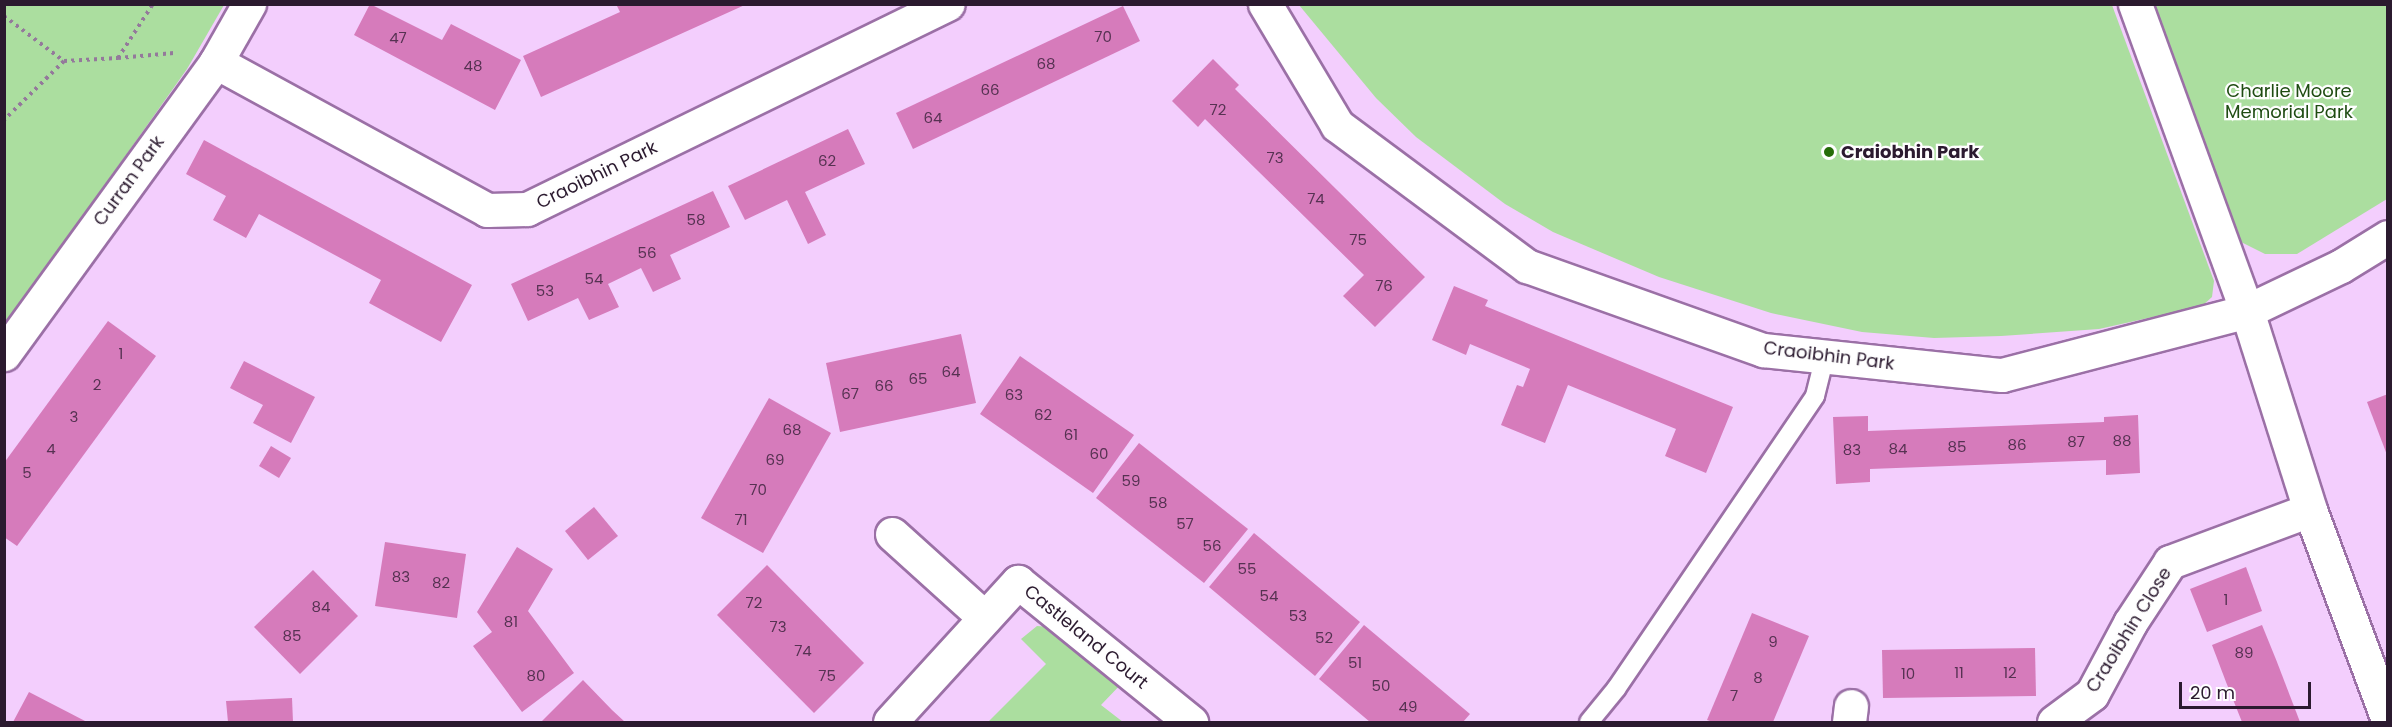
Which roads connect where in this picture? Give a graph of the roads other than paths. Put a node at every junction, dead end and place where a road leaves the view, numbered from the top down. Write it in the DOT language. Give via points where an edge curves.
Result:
graph roads {
  1 [pos="249,4"];
  2 [pos="948,4"];
  3 [pos="1265,4"];
  4 [pos="2135,4"];
  5 [pos="216,62"];
  6 [pos="2388,237"];
  7 [pos="2247,311"];
  8 [pos="4,354"];
  9 [pos="1825,356"];
  10 [pos="2310,510"];
  11 [pos="892,534"];
  12 [pos="986,618"];
  13 [pos="2388,720"];
  14 [pos="890,723"];
  15 [pos="1191,723"];
  16 [pos="1589,723"];
  17 [pos="2054,723"];
  1 -- 5 [label="street, Curran Park"];
  2 -- 5 [label="street, Craoibhin Park" via="527,209 488,210"];
  3 -- 9 [label="street, Craoibhin Park" via="1337,125 1527,266 1763,350"];
  4 -- 7 [label="street"];
  5 -- 8 [label="street, Curran Park"];
  6 -- 7 [label="street, Craoibhin Park" via="2341,266"];
  7 -- 9 [label="street, Craoibhin Park" via="2002,375"];
  7 -- 10 [label="street"];
  9 -- 16 [label="lane" via="1815,396"];
  10 -- 13 [label="street"];
  10 -- 17 [label="street, Craoibhin Close" via="2170,562 2130,623 2092,694"];
  11 -- 12 [label="street"];
  12 -- 14 [label="street, Castleland Court"];
  12 -- 15 [label="street, Castleland Court" via="1018,582"];
}
